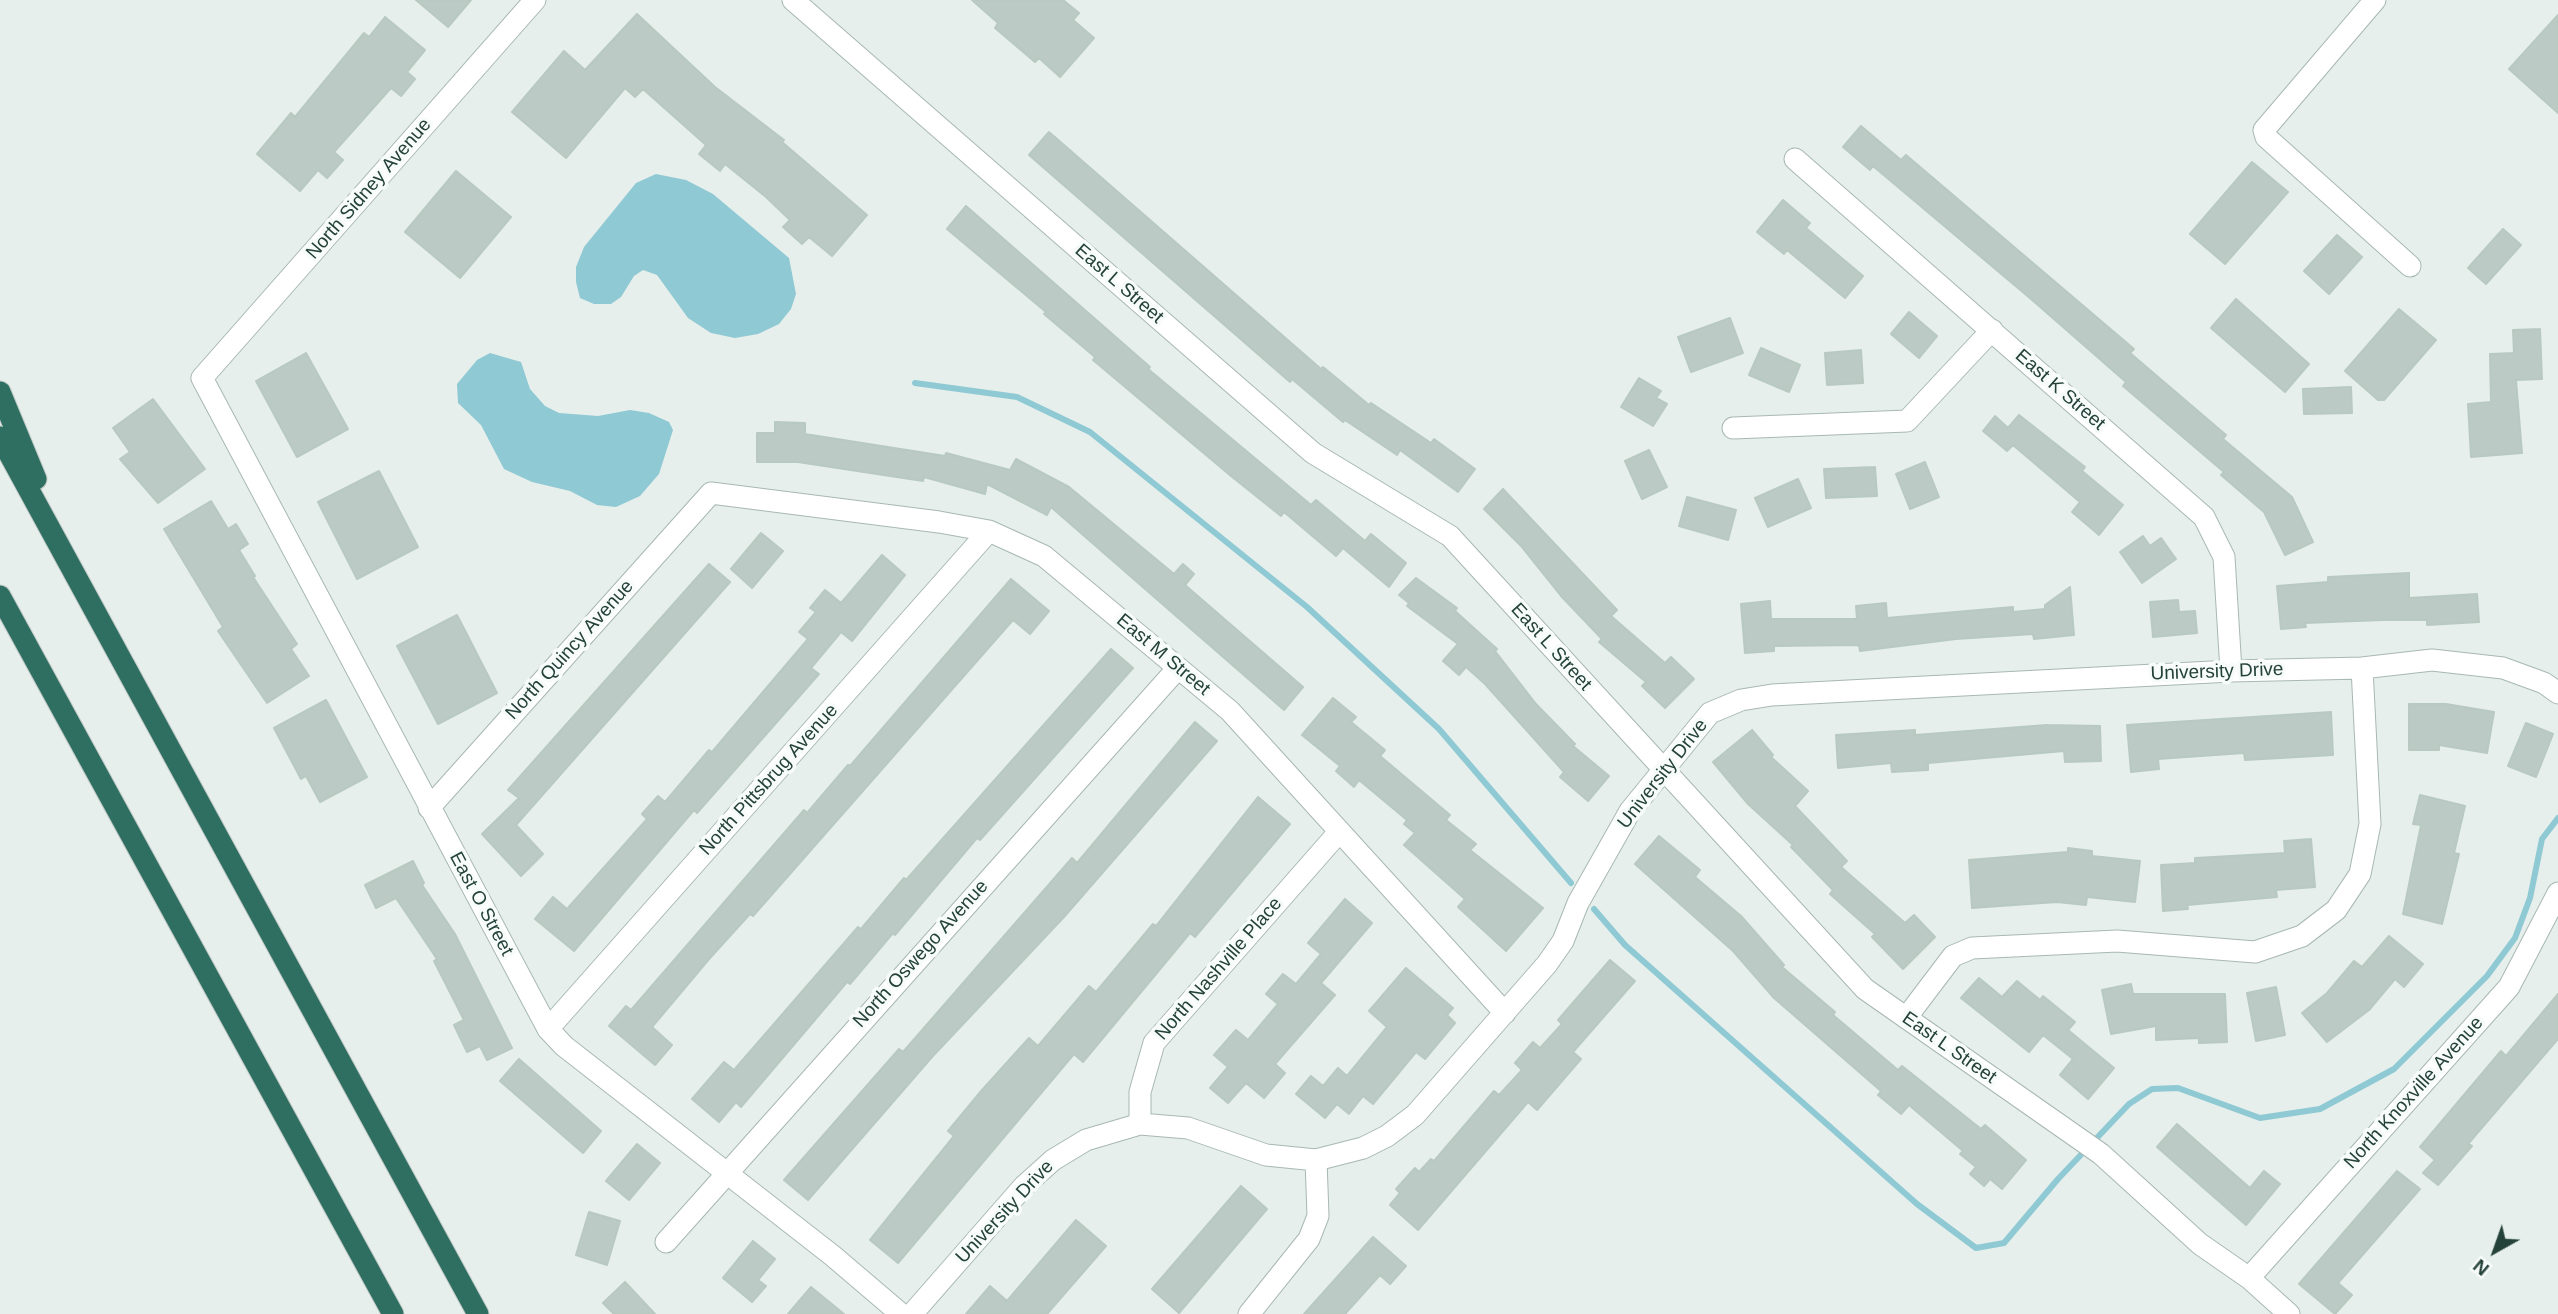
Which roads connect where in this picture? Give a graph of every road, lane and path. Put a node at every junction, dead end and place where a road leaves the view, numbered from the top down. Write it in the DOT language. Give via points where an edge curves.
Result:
graph roads {
  1 [pos="535,0"];
  2 [pos="793,0"];
  3 [pos="2375,0"];
  4 [pos="1795,159"];
  5 [pos="2410,266"];
  6 [pos="1992,330"];
  7 [pos="202,378"];
  8 [pos="0,392"];
  9 [pos="1733,428"];
  10 [pos="0,437"];
  11 [pos="711,493"];
  12 [pos="989,531"];
  13 [pos="80,584"];
  14 [pos="0,596"];
  15 [pos="0,606"];
  16 [pos="21,633"];
  17 [pos="1178,668"];
  18 [pos="2361,668"];
  19 [pos="2231,671"];
  20 [pos="2558,693"];
  21 [pos="1664,770"];
  22 [pos="429,808"];
  23 [pos="1339,832"];
  24 [pos="2558,893"];
  25 [pos="1505,1013"];
  26 [pos="1906,1018"];
  27 [pos="548,1029"];
  28 [pos="1140,1124"];
  29 [pos="1316,1160"];
  30 [pos="724,1174"];
  31 [pos="666,1241"];
  32 [pos="2249,1278"];
  33 [pos="393,1314"];
  34 [pos="478,1314"];
  35 [pos="901,1314"];
  36 [pos="912,1314"];
  37 [pos="1250,1314"];
  38 [pos="2289,1314"];
  1 -- 7 [label="street, North Sidney Avenue"];
  2 -- 21 [label="street, East L Street" via="1313,453 1450,536"];
  3 -- 5 [label="street" via="2264,130 2266,137"];
  4 -- 6 [label="street, East K Street"];
  6 -- 9 [label="street" via="1907,421"];
  6 -- 19 [label="street, East K Street" via="2204,517 2224,557"];
  7 -- 22 [label="street, East O Street"];
  8 -- 13 [label="highway"];
  10 -- 13 [label="highway"];
  11 -- 12 [label="street, East M Street"];
  11 -- 22 [label="street, North Quincy Avenue"];
  12 -- 17 [label="street, East M Street" via="1044,556"];
  12 -- 27 [label="street, North Pittsbrug Avenue"];
  13 -- 34 [label="highway"];
  14 -- 16 [label="highway"];
  15 -- 16 [label="highway"];
  16 -- 33 [label="highway"];
  17 -- 23 [label="street, East M Street" via="1230,711"];
  17 -- 30 [label="street, North Oswego Avenue"];
  18 -- 19 [label="street, University Drive"];
  18 -- 20 [label="street, University Drive" via="2432,660 2485,663 2544,683"];
  18 -- 26 [label="street" via="2370,824 2360,874 2336,910 2302,936 2255,952 2117,941 1972,948 1953,956"];
  19 -- 21 [label="street, University Drive" via="1741,700 1710,713"];
  21 -- 25 [label="street, University Drive" via="1630,811 1578,903 1563,942"];
  21 -- 26 [label="street, East L Street" via="1865,989"];
  22 -- 27 [label="street, East O Street"];
  23 -- 25 [label="street, East M Street"];
  23 -- 28 [label="street, North Nashville Place" via="1154,1043 1140,1091"];
  24 -- 32 [label="street, North Knoxville Avenue" via="2508,987"];
  25 -- 29 [label="street, University Drive" via="1415,1115 1363,1148"];
  26 -- 32 [label="street, East L Street" via="2101,1154 2200,1244"];
  27 -- 30 [label="street, East O Street"];
  28 -- 29 [label="street, University Drive" via="1188,1128 1266,1155"];
  28 -- 36 [label="street, University Drive" via="1086,1140 1053,1160 1024,1186"];
  29 -- 37 [label="street" via="1318,1216 1308,1239"];
  30 -- 31 [label="street, North Oswego Avenue"];
  30 -- 35 [label="street, East O Street"];
  32 -- 38 [label="street, East L Street"];
}
